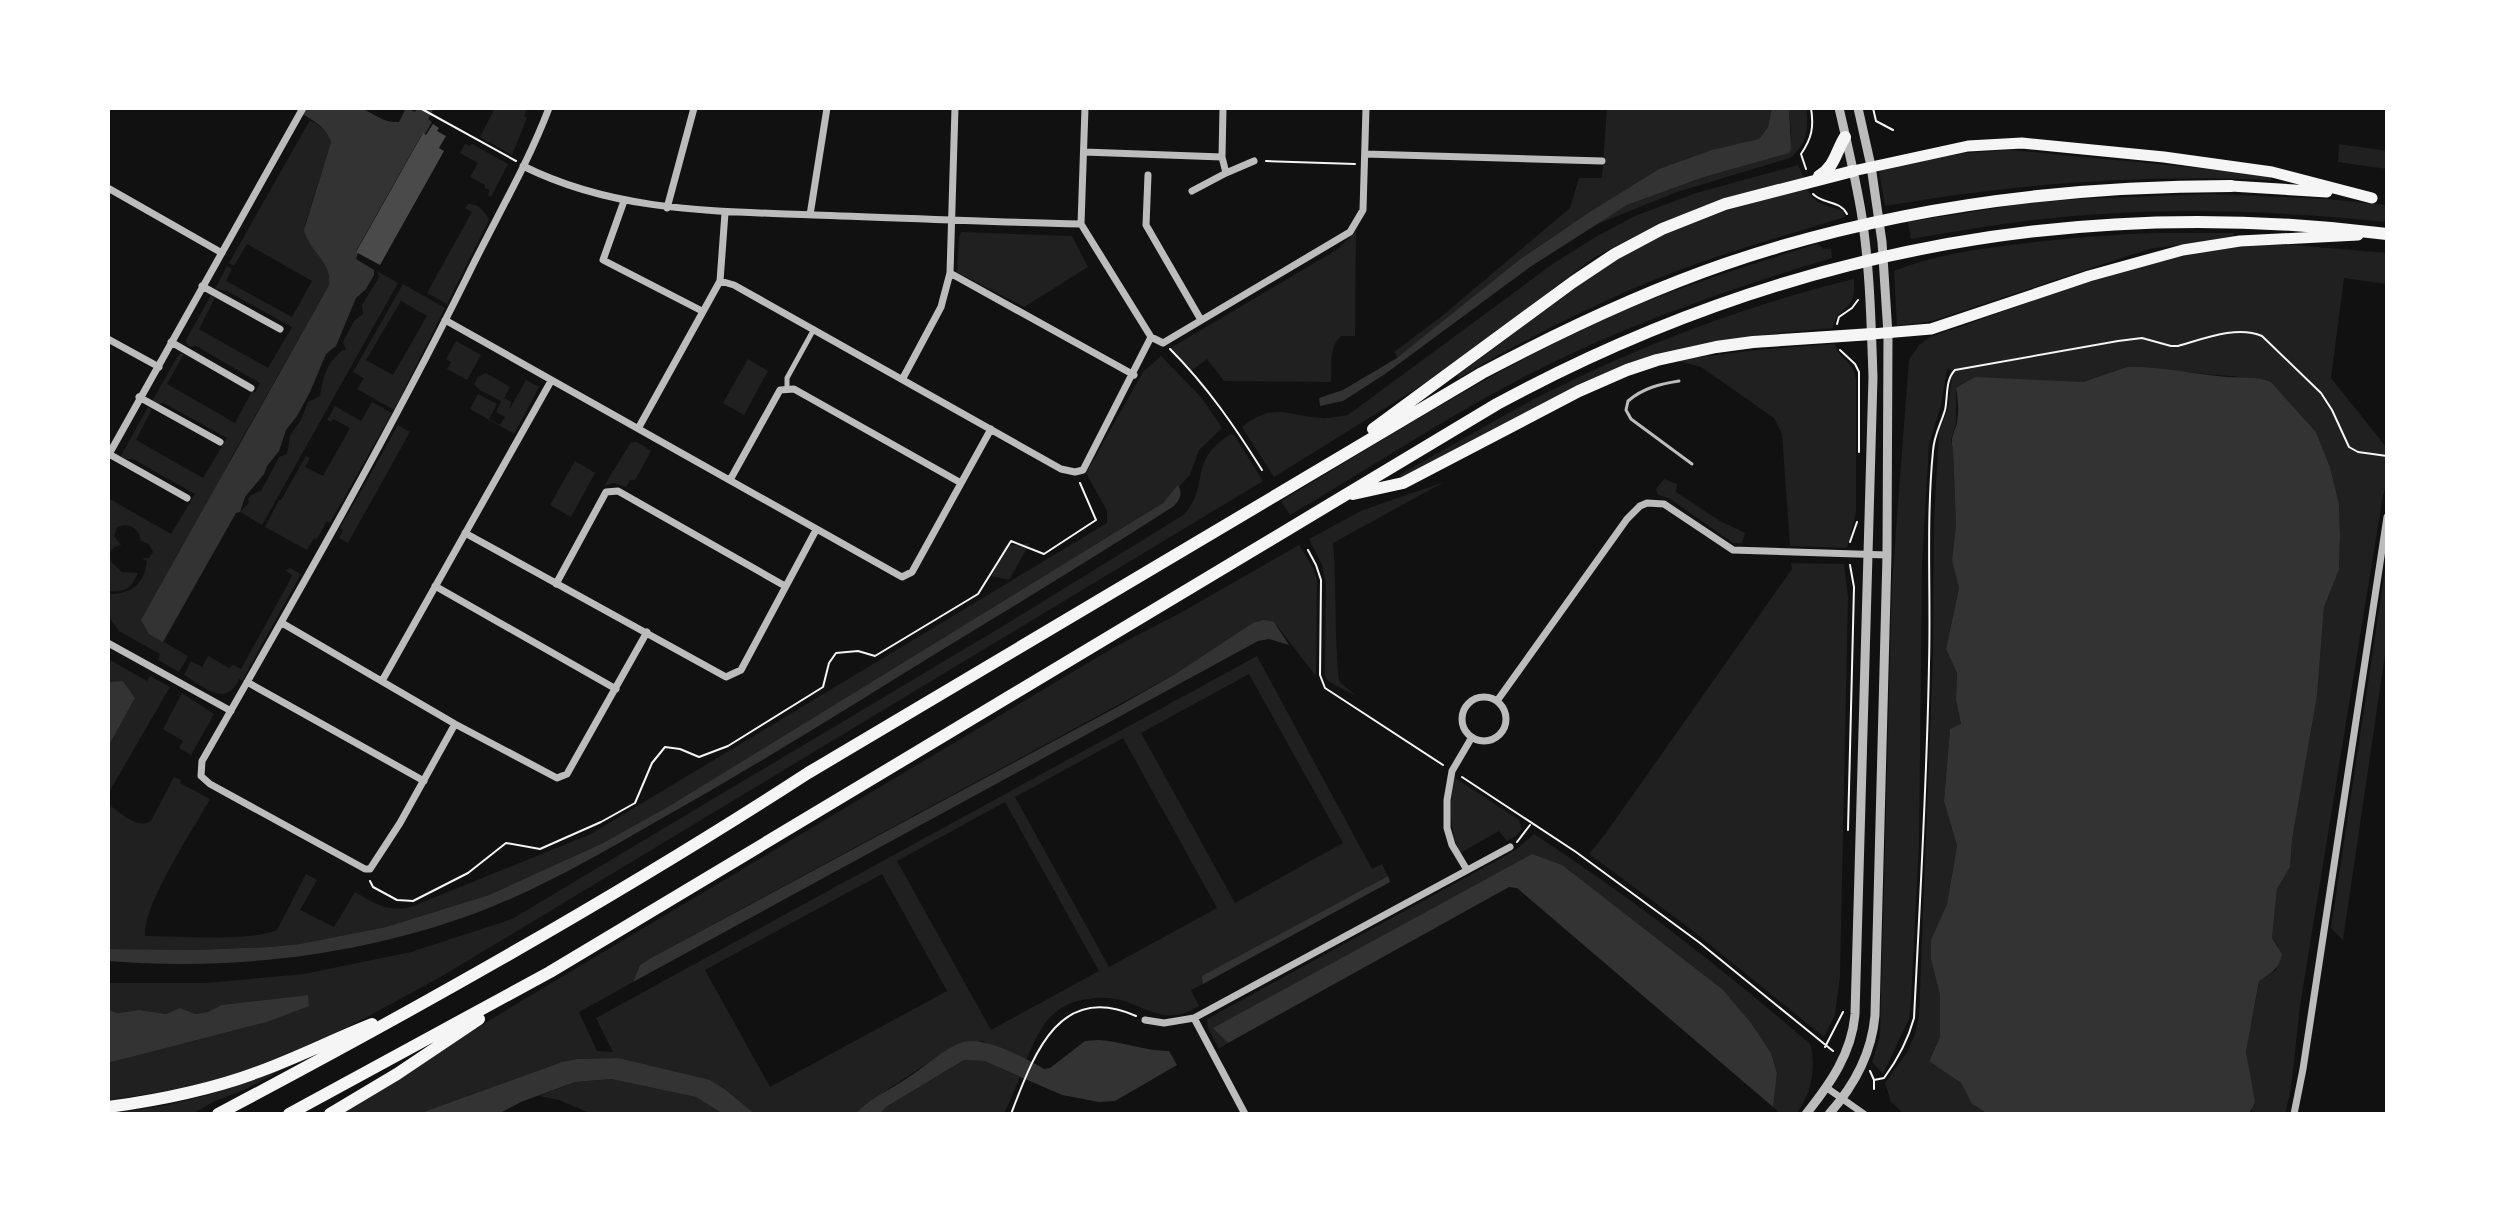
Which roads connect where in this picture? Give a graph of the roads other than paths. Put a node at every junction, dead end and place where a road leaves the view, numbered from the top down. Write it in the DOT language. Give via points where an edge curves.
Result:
graph roads {
  1 [pos="303,108"];
  2 [pos="549,108"];
  3 [pos="694,108"];
  4 [pos="827,108"];
  5 [pos="955,108"];
  6 [pos="1085,108"];
  7 [pos="1223,108"];
  8 [pos="1366,108"];
  9 [pos="1839,108"];
  10 [pos="1858,108"];
  11 [pos="1845,137"];
  12 [pos="1084,152"];
  13 [pos="1365,154"];
  14 [pos="1222,157"];
  15 [pos="1254,161"];
  16 [pos="1602,161"];
  17 [pos="523,166"];
  18 [pos="1871,166"];
  19 [pos="1853,171"];
  20 [pos="1226,173"];
  21 [pos="1148,175"];
  22 [pos="1809,181"];
  23 [pos="2231,186"];
  24 [pos="108,188"];
  25 [pos="1192,191"];
  26 [pos="2372,198"];
  27 [pos="2387,200"];
  28 [pos="624,201"];
  29 [pos="667,208"];
  30 [pos="725,213"];
  31 [pos="810,215"];
  32 [pos="951,222"];
  33 [pos="1081,224"];
  34 [pos="2387,234"];
  35 [pos="222,253"];
  36 [pos="950,273"];
  37 [pos="720,281"];
  38 [pos="202,286"];
  39 [pos="702,311"];
  40 [pos="445,320"];
  41 [pos="1201,320"];
  42 [pos="280,329"];
  43 [pos="814,329"];
  44 [pos="1872,334"];
  45 [pos="1888,334"];
  46 [pos="1151,337"];
  47 [pos="108,339"];
  48 [pos="171,342"];
  49 [pos="159,367"];
  50 [pos="1134,375"];
  51 [pos="903,378"];
  52 [pos="551,381"];
  53 [pos="1679,381"];
  54 [pos="251,388"];
  55 [pos="787,389"];
  56 [pos="139,397"];
  57 [pos="639,427"];
  58 [pos="991,429"];
  59 [pos="220,442"];
  60 [pos="109,455"];
  61 [pos="1692,464"];
  62 [pos="1316,471"];
  63 [pos="730,480"];
  64 [pos="961,483"];
  65 [pos="1342,496"];
  66 [pos="187,498"];
  67 [pos="2387,517"];
  68 [pos="816,530"];
  69 [pos="465,533"];
  70 [pos="1868,555"];
  71 [pos="1887,555"];
  72 [pos="556,584"];
  73 [pos="435,586"];
  74 [pos="785,586"];
  75 [pos="282,623"];
  76 [pos="647,632"];
  77 [pos="108,643"];
  78 [pos="382,681"];
  79 [pos="247,682"];
  80 [pos="616,689"];
  81 [pos="1497,701"];
  82 [pos="231,711"];
  83 [pos="455,724"];
  84 [pos="1472,737"];
  85 [pos="424,781"];
  86 [pos="1510,847"];
  87 [pos="1467,870"];
  88 [pos="550,972"];
  89 [pos="427,1001"];
  90 [pos="1194,1018"];
  91 [pos="1145,1020"];
  92 [pos="1827,1088"];
  93 [pos="1843,1098"];
  94 [pos="108,1107"];
  95 [pos="218,1114"];
  96 [pos="289,1114"];
  97 [pos="330,1114"];
  98 [pos="1245,1114"];
  99 [pos="1806,1114"];
  100 [pos="1829,1114"];
  101 [pos="1864,1114"];
  102 [pos="2294,1114"];
  1 -- 35 [label="street"];
  2 -- 17 [label="street"];
  3 -- 29 [label="street"];
  4 -- 31 [label="street"];
  5 -- 32 [label="street"];
  6 -- 12 [label="street"];
  7 -- 14 [label="street"];
  8 -- 13 [label="street"];
  9 -- 11 [label="street"];
  10 -- 18 [label="street"];
  11 -- 19 [label="street"];
  11 -- 22 [label="highway" via="1830,169"];
  12 -- 14 [label="street"];
  12 -- 33 [label="street"];
  13 -- 16 [label="street"];
  13 -- 41 [label="street" via="1363,210 1350,232"];
  14 -- 20 [label="street"];
  15 -- 20 [label="street"];
  17 -- 28 [label="street" via="575,189"];
  17 -- 40 [label="street"];
  18 -- 19 [label="main road"];
  18 -- 26 [label="main road" via="1968,146 2022,143 2272,172"];
  18 -- 45 [label="street"];
  19 -- 22 [label="highway"];
  19 -- 44 [label="street"];
  20 -- 25 [label="street"];
  21 -- 41 [label="street" via="1146,225"];
  22 -- 62 [label="highway" via="1698,214 1615,254"];
  23 -- 26 [label="main road"];
  23 -- 62 [label="highway" via="2080,191 1983,202 1830,233 1726,263 1591,317 1482,373"];
  24 -- 35 [label="street"];
  26 -- 27 [label="main road"];
  28 -- 29 [label="street"];
  28 -- 39 [label="street" via="603,260"];
  29 -- 30 [label="street"];
  30 -- 31 [label="street"];
  30 -- 37 [label="street"];
  31 -- 32 [label="street"];
  32 -- 33 [label="street"];
  32 -- 36 [label="street"];
  33 -- 46 [label="street"];
  34 -- 45 [label="main road" via="2240,241 2183,250 1931,329"];
  34 -- 65 [label="highway" via="2276,223 2138,222 2006,234 1835,268 1688,315 1569,366"];
  35 -- 38 [label="street"];
  36 -- 50 [label="street"];
  36 -- 51 [label="street" via="941,307"];
  37 -- 39 [label="street"];
  37 -- 43 [label="street"];
  38 -- 42 [label="street"];
  38 -- 48 [label="street"];
  39 -- 57 [label="street"];
  40 -- 52 [label="street"];
  40 -- 75 [label="street"];
  41 -- 46 [label="street" via="1163,343"];
  43 -- 51 [label="street"];
  43 -- 55 [label="street" via="787,378"];
  44 -- 45 [label="main road"];
  44 -- 65 [label="highway" via="1741,344 1657,360 1590,386 1403,483"];
  44 -- 70 [label="street"];
  45 -- 71 [label="street"];
  46 -- 50 [label="street"];
  47 -- 49 [label="street"];
  48 -- 49 [label="street"];
  48 -- 54 [label="street"];
  49 -- 56 [label="street"];
  50 -- 58 [label="street" via="1083,470 1061,469"];
  51 -- 58 [label="street"];
  52 -- 57 [label="street"];
  52 -- 69 [label="street"];
  53 -- 61 [label="lane" via="1635,395 1626,410"];
  55 -- 63 [label="street" via="780,390"];
  55 -- 64 [label="street"];
  56 -- 59 [label="street"];
  56 -- 60 [label="street"];
  57 -- 63 [label="street"];
  58 -- 64 [label="street"];
  60 -- 66 [label="street"];
  62 -- 89 [label="highway"];
  63 -- 68 [label="street"];
  64 -- 68 [label="street" via="912,572 902,577"];
  65 -- 88 [label="highway"];
  67 -- 102 [label="street"];
  68 -- 74 [label="street"];
  69 -- 72 [label="street"];
  69 -- 73 [label="street"];
  70 -- 71 [label="street"];
  70 -- 81 [label="street" via="1733,550 1664,504 1647,503 1632,512"];
  70 -- 92 [label="street" via="1855,1014 1844,1056"];
  71 -- 93 [label="street" via="1875,1015 1871,1042"];
  72 -- 74 [label="street" via="606,492 618,491"];
  72 -- 76 [label="street"];
  73 -- 78 [label="street"];
  73 -- 80 [label="street"];
  74 -- 76 [label="street" via="741,670 726,677"];
  75 -- 78 [label="street"];
  75 -- 79 [label="street"];
  76 -- 80 [label="street"];
  77 -- 82 [label="street"];
  78 -- 83 [label="street"];
  79 -- 82 [label="street"];
  79 -- 85 [label="street"];
  80 -- 83 [label="street" via="567,774 557,778"];
  81 -- 84 [label="street" via="1506,720 1501,734 1488,741"];
  81 -- 84 [label="street" via="1478,698 1468,705 1463,724"];
  82 -- 85 [label="street" via="202,761 201,776 365,869 373,865"];
  83 -- 85 [label="street"];
  84 -- 87 [label="street" via="1452,771 1447,800 1447,828"];
  86 -- 87 [label="street"];
  87 -- 90 [label="street"];
  88 -- 96 [label="highway"];
  88 -- 97 [label="highway"];
  89 -- 94 [label="highway" via="246,1076 165,1099"];
  89 -- 95 [label="highway"];
  90 -- 91 [label="street"];
  90 -- 98 [label="street"];
  92 -- 93 [label="street"];
  92 -- 99 [label="street"];
  93 -- 100 [label="street"];
  93 -- 101 [label="street"];
}
